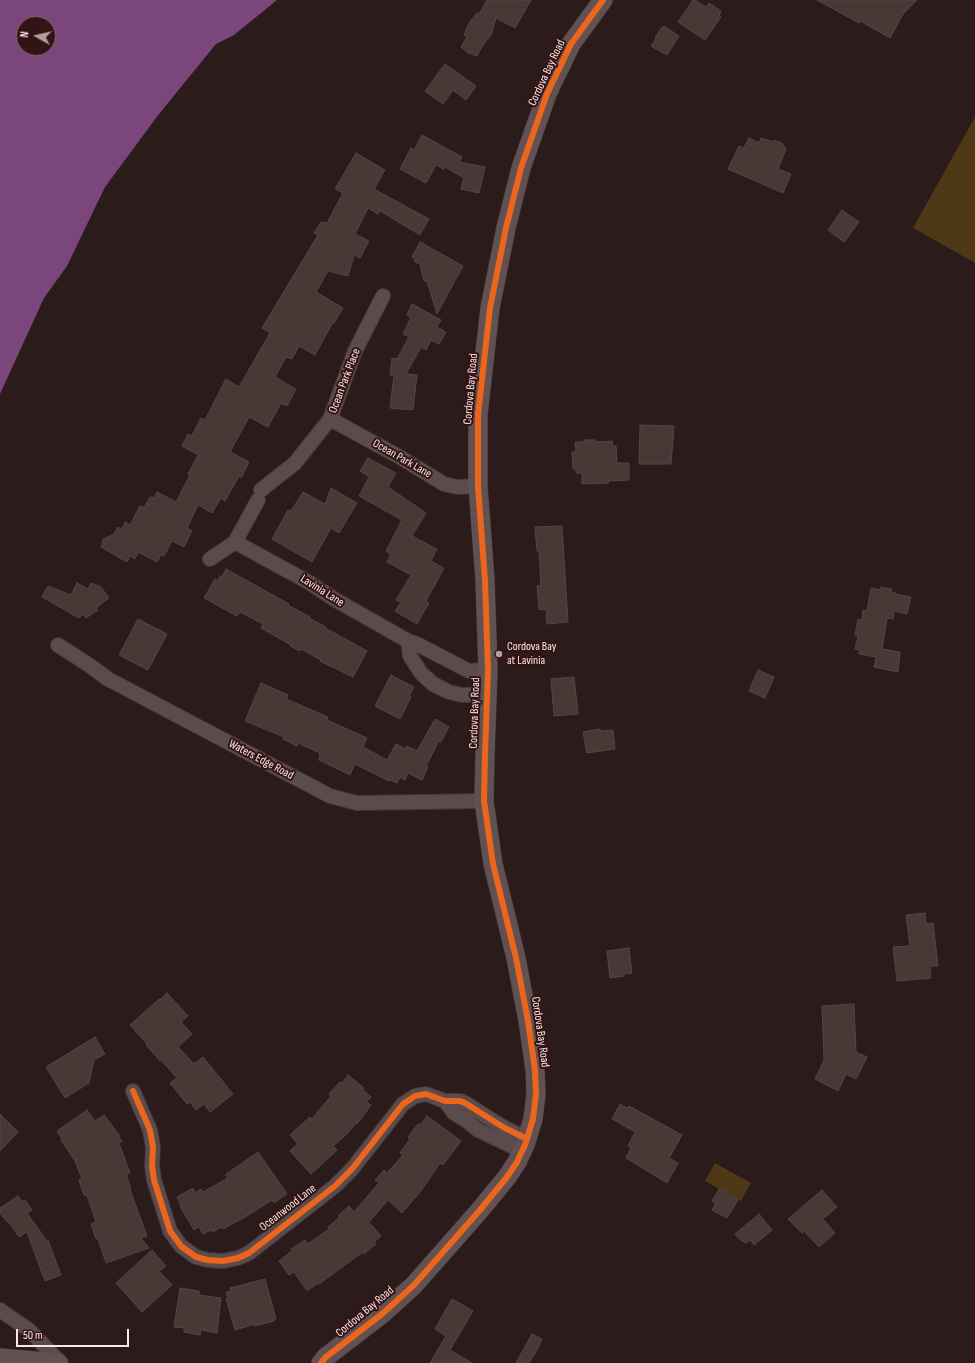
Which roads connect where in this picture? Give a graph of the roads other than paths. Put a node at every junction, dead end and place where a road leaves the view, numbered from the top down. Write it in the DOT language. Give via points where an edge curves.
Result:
graph roads {
  1 [pos="603,0"];
  2 [pos="383,296"];
  3 [pos="330,419"];
  4 [pos="478,486"];
  5 [pos="235,542"];
  6 [pos="210,559"];
  7 [pos="408,641"];
  8 [pos="58,645"];
  9 [pos="488,670"];
  10 [pos="487,694"];
  11 [pos="484,801"];
  12 [pos="133,1091"];
  13 [pos="525,1145"];
  14 [pos="0,1310"];
  15 [pos="0,1358"];
  16 [pos="320,1361"];
  17 [pos="58,1363"];
  18 [pos="61,1363"];
  1 -- 4 [label="main road, Cordova Bay Road" via="571,44 547,94 521,168 490,308 478,415"];
  2 -- 3 [label="street, Ocean Park Place" via="356,351"];
  3 -- 4 [label="street, Ocean Park Lane" via="444,484 457,487"];
  3 -- 5 [label="street, Ocean Park Place" via="295,464 259,495"];
  4 -- 9 [label="main road, Cordova Bay Road"];
  5 -- 6 [label="street"];
  5 -- 7 [label="street, Lavinia Lane"];
  7 -- 9 [label="street, Lavinia Lane" via="469,671"];
  7 -- 10 [label="street" via="410,656 420,673 433,684 448,692 462,695"];
  8 -- 11 [label="street, Waters Edge Road" via="108,679 330,796 357,803"];
  9 -- 10 [label="main road, Cordova Bay Road"];
  10 -- 11 [label="main road, Cordova Bay Road"];
  11 -- 13 [label="main road, Cordova Bay Road" via="493,864 523,988 535,1070 533,1119"];
  12 -- 13 [label="street, Oceanwood Lane" via="150,1130 154,1180 170,1231 181,1246 196,1257 208,1260 223,1261 249,1253 335,1186 352,1169 403,1104 415,1096 426,1094 444,1101 465,1103 503,1127"];
  13 -- 16 [label="main road, Cordova Bay Road" via="507,1178 414,1285 382,1314"];
  14 -- 18 [label="street" via="29,1330"];
  15 -- 17 [label="main road"];
}
